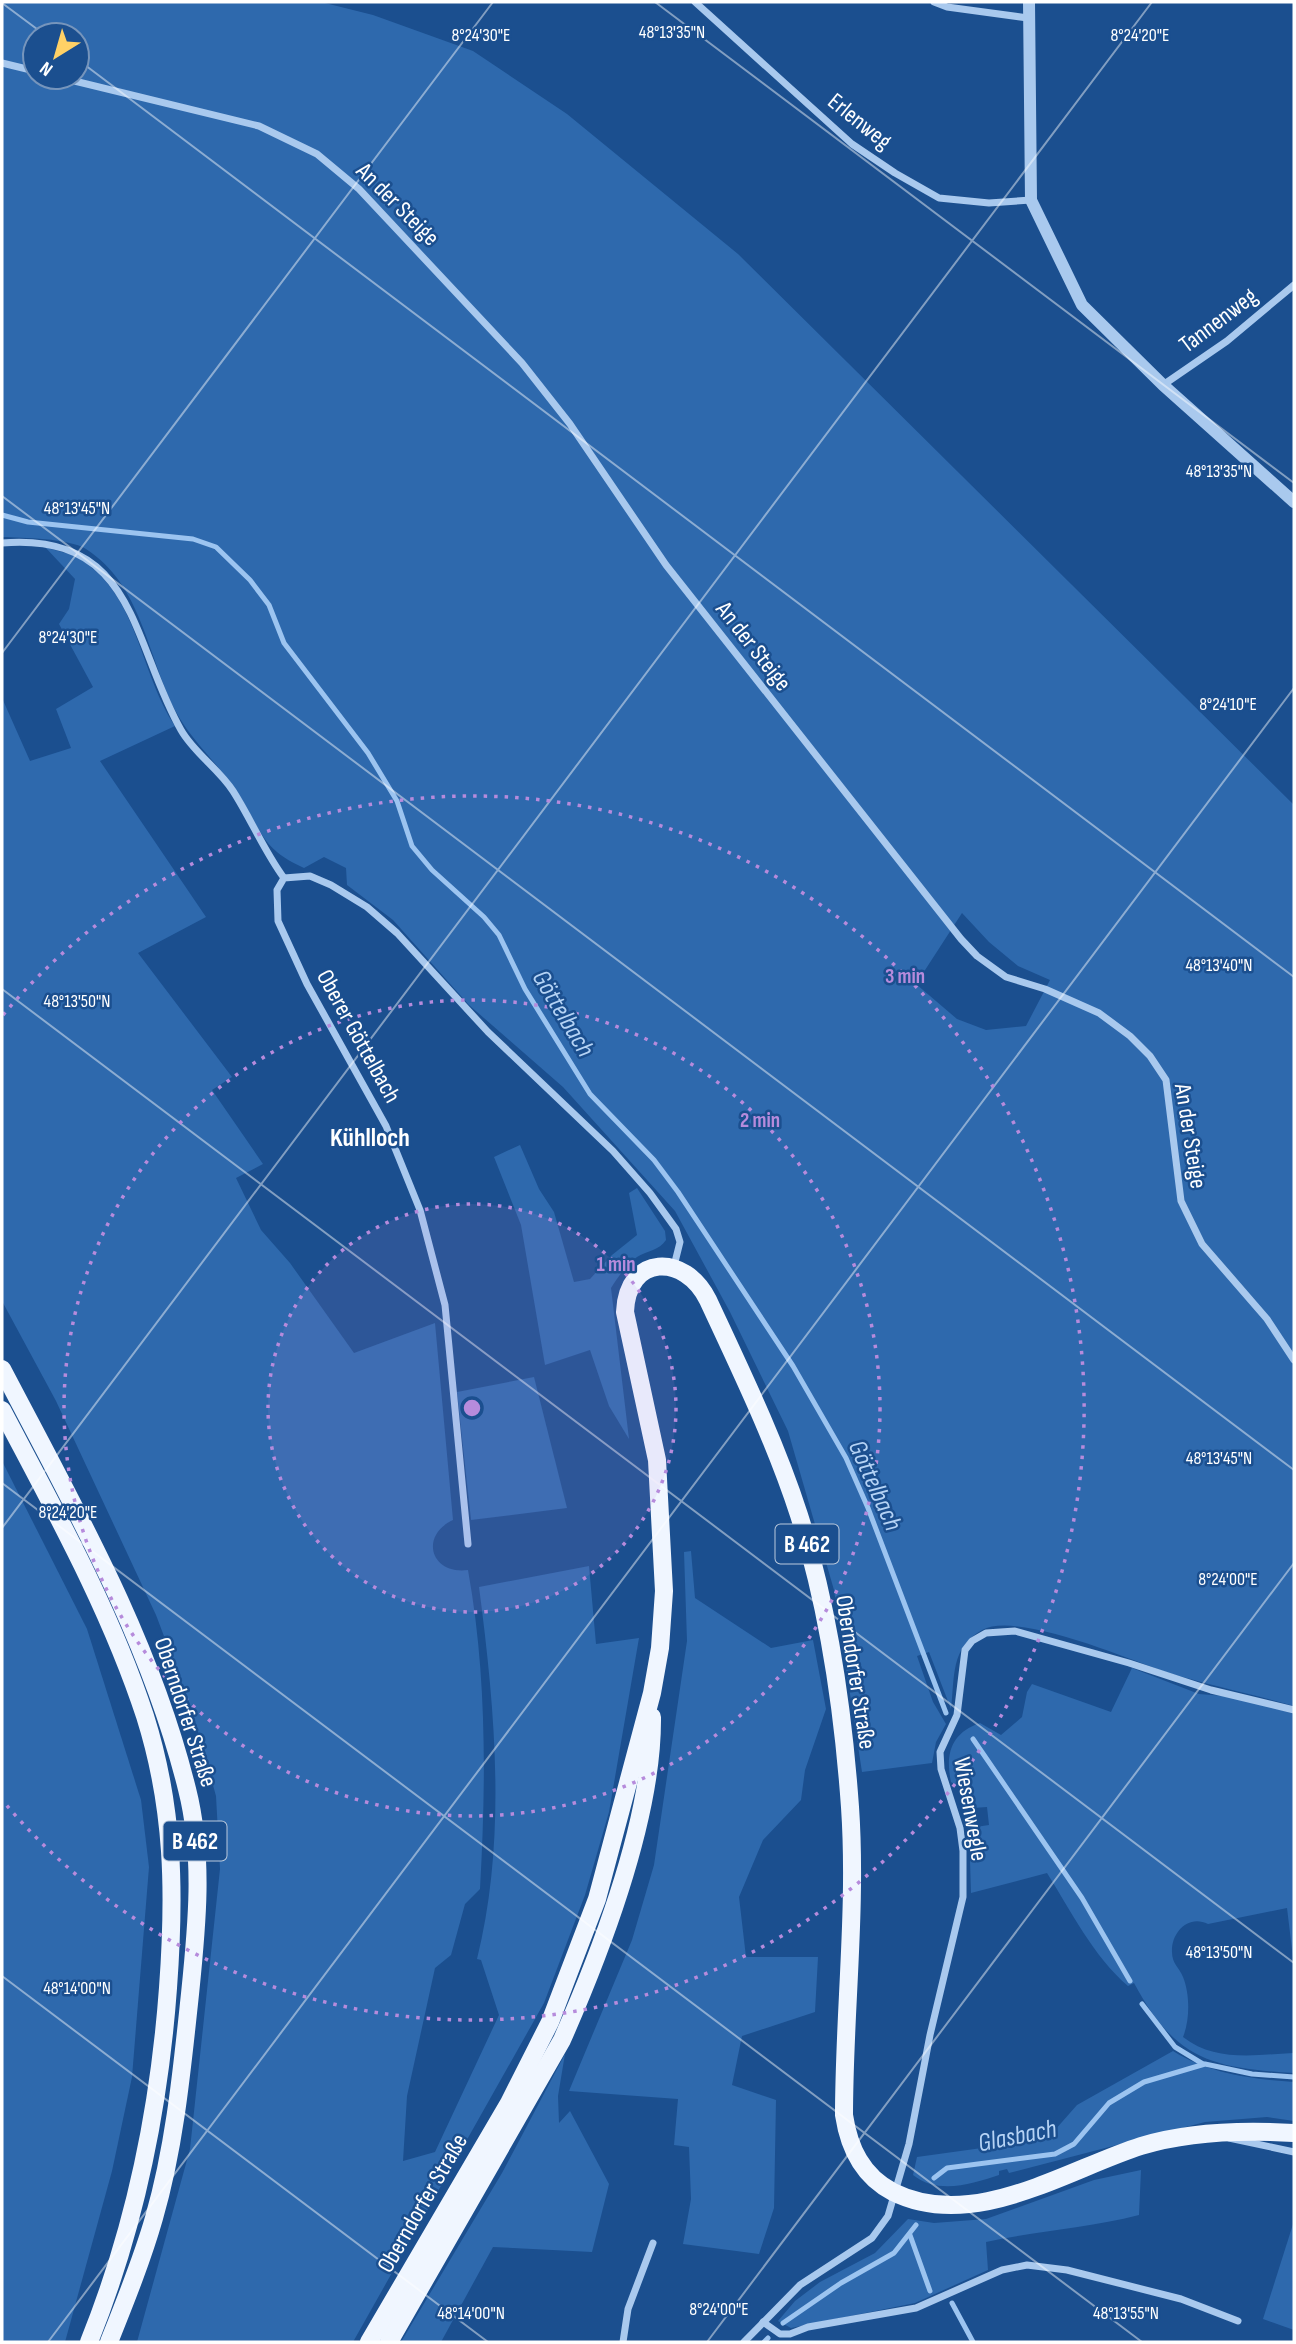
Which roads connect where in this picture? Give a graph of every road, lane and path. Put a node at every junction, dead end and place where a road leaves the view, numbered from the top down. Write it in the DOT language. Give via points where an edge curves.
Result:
graph roads {
  1 [pos="695,2"];
  2 [pos="934,2"];
  3 [pos="1029,2"];
  4 [pos="1028,18"];
  5 [pos="2,63"];
  6 [pos="21,68"];
  7 [pos="91,85"];
  8 [pos="1031,200"];
  9 [pos="1294,285"];
  10 [pos="1163,385"];
  11 [pos="1294,502"];
  12 [pos="2,543"];
  13 [pos="284,878"];
  14 [pos="673,1267"];
  15 [pos="1294,1360"];
  16 [pos="2,1369"];
  17 [pos="2,1410"];
  18 [pos="468,1544"];
  19 [pos="652,1693"];
  20 [pos="1294,1710"];
  21 [pos="1294,2133"];
  22 [pos="1212,2134"];
  23 [pos="1294,2152"];
  24 [pos="895,2193"];
  25 [pos="653,2243"];
  26 [pos="1238,2320"];
  27 [pos="763,2322"];
  28 [pos="89,2342"];
  29 [pos="109,2342"];
  30 [pos="369,2342"];
  31 [pos="389,2342"];
  32 [pos="623,2342"];
  33 [pos="744,2342"];
  1 -- 8 [label="street, Erlenweg" via="852,144 895,173 939,198 989,203"];
  2 -- 4 [label="street"];
  3 -- 4 [label="street"];
  4 -- 8 [label="street"];
  5 -- 6 [label="street"];
  7 -- 15 [label="street, An der Steige" via="259,126 317,154 359,189 522,363 570,424 666,565 961,939 1006,977 1099,1013 1150,1056 1166,1080 1181,1201 1202,1244 1267,1319"];
  8 -- 10 [label="street" via="1082,304"];
  9 -- 10 [label="street, Tannenweg" via="1227,341"];
  10 -- 11 [label="street"];
  12 -- 13 [label="street" via="58,545 81,554 111,581 139,627 159,685 183,733 233,791"];
  13 -- 14 [label="street" via="310,876 331,886 397,933 488,1032 613,1150 650,1193 676,1229 680,1242"];
  13 -- 18 [label="street, Oberer Göttelbach" via="277,890 278,921 307,984 386,1126 423,1222 445,1305"];
  14 -- 19 [label="main road, Oberndorfer Straße" via="658,1266 641,1273 629,1290 625,1312 657,1460 664,1591"];
  14 -- 24 [label="main road, Oberndorfer Straße / B 462" via="687,1272 704,1292 743,1373 799,1516 818,1583 832,1651 850,1809 844,2115 850,2144 862,2166"];
  16 -- 29 [label="main road, Oberndorfer Straße / B 462" via="122,1605 153,1679 188,1791 199,1862 194,1962 172,2140 154,2218"];
  17 -- 28 [label="main road, Oberndorfer Straße / B 462" via="104,1613 145,1717 163,1792 173,1865 164,2049 150,2138 131,2221"];
  19 -- 30 [label="main road, Oberndorfer Straße" via="601,1888 550,2022 509,2103"];
  19 -- 31 [label="main road, Oberndorfer Straße" via="652,1743 643,1796 614,1906 583,1992 562,2040"];
  20 -- 24 [label="street, Wiesenwegle" via="1015,1631 986,1633 965,1650 957,1715 940,1752 960,1828 962,1897"];
  21 -- 22 [label="main road, Oberndorfer Straße / B 462"];
  22 -- 23 [label="street, Oberndorfer Straße"];
  22 -- 24 [label="main road, Oberndorfer Straße / B 462" via="1142,2146 970,2204 938,2204"];
  24 -- 27 [label="street, Wiesenwegle" via="888,2216 872,2238 800,2285"];
  25 -- 32 [label="street" via="628,2309"];
  26 -- 27 [label="street" via="1121,2284 1027,2265 1002,2270 916,2308 790,2334 780,2334"];
  27 -- 33 [label="street, Wiesenwegle"];
}
